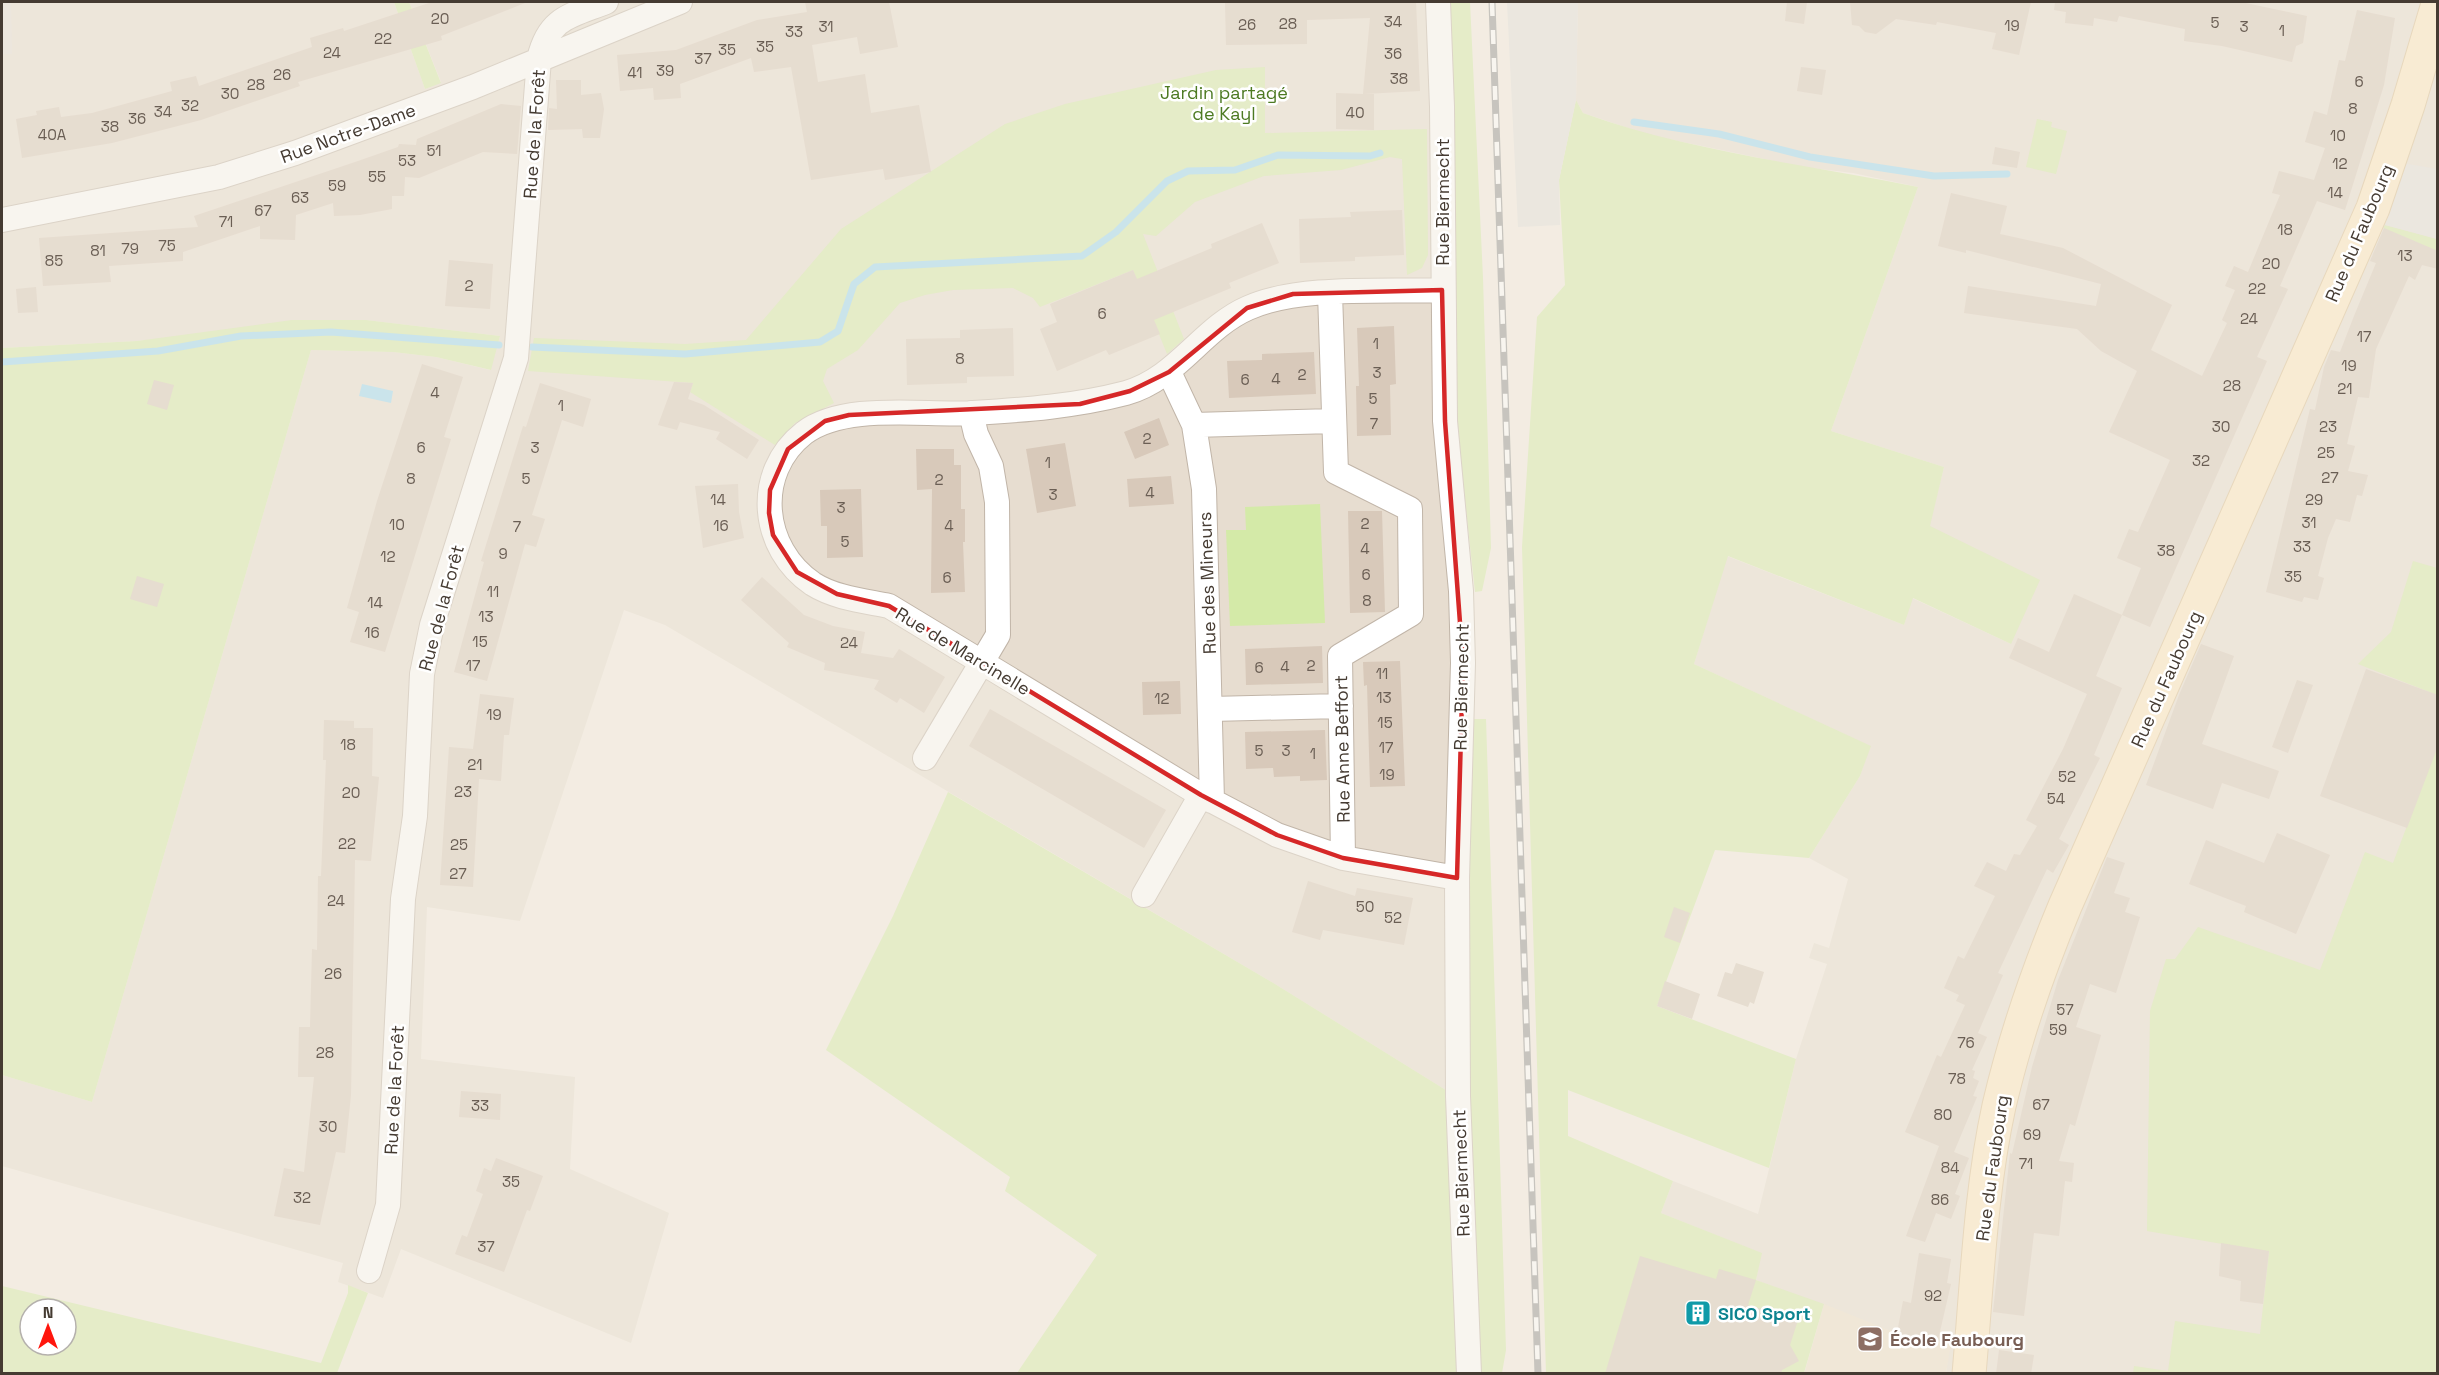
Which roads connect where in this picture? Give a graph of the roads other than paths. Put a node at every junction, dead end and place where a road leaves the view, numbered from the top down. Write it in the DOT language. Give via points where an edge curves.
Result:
graph roads {
  1 [pos="606,2"];
  2 [pos="680,2"];
  3 [pos="1438,2"];
  4 [pos="2438,4"];
  5 [pos="539,59"];
  6 [pos="2,220"];
  7 [pos="1442,290"];
  8 [pos="1330,293"];
  9 [pos="1169,372"];
  10 [pos="971,413"];
  11 [pos="1334,421"];
  12 [pos="1194,424"];
  13 [pos="983,662"];
  14 [pos="1341,706"];
  15 [pos="1211,709"];
  16 [pos="925,758"];
  17 [pos="1206,798"];
  18 [pos="1343,858"];
  19 [pos="1456,878"];
  20 [pos="1144,896"];
  21 [pos="369,1270"];
  22 [pos="1469,1374"];
  23 [pos="1969,1374"];
  1 -- 5 [label="street, Rue de la Forêt" via="561,20 544,37"];
  2 -- 5 [label="street, Rue Notre-Dame"];
  3 -- 7 [label="street, Rue Biermecht"];
  4 -- 23 [label="main road, Rue du Faubourg" via="2373,207 2065,906 2028,1002 1999,1106 1990,1157"];
  5 -- 6 [label="street, Rue Notre-Dame" via="295,153 219,177"];
  5 -- 21 [label="street, Rue de la Forêt" via="516,358 432,625 422,674 416,816 403,899 388,1205"];
  7 -- 8 [label="street, Rue de Marcinelle"];
  7 -- 19 [label="street, Rue Biermecht" via="1445,421 1461,591 1463,663"];
  8 -- 9 [label="street, Rue de Marcinelle" via="1293,294 1247,308 1209,335"];
  8 -- 11 [label="street, Rue Anne Beffort"];
  9 -- 10 [label="street, Rue de Marcinelle" via="1130,392 1080,405"];
  9 -- 12 [label="street, Rue des Mineurs"];
  10 -- 13 [label="street" via="991,466 997,502 998,635"];
  10 -- 13 [label="street, Rue de Marcinelle" via="849,415 825,421 788,449 776,469 769,513 773,535 797,573 837,594 889,606"];
  11 -- 12 [label="street"];
  11 -- 14 [label="street, Rue Anne Beffort" via="1336,472 1410,509 1410,614 1340,656"];
  12 -- 15 [label="street, Rue des Mineurs" via="1204,489"];
  13 -- 16 [label="street"];
  13 -- 17 [label="street, Rue de Marcinelle"];
  14 -- 15 [label="street"];
  14 -- 18 [label="street, Rue Anne Beffort"];
  15 -- 17 [label="street, Rue des Mineurs"];
  17 -- 18 [label="street, Rue de Marcinelle" via="1277,835"];
  17 -- 20 [label="street"];
  18 -- 19 [label="street, Rue de Marcinelle"];
  19 -- 22 [label="street, Rue Biermecht" via="1458,1096"];
}
